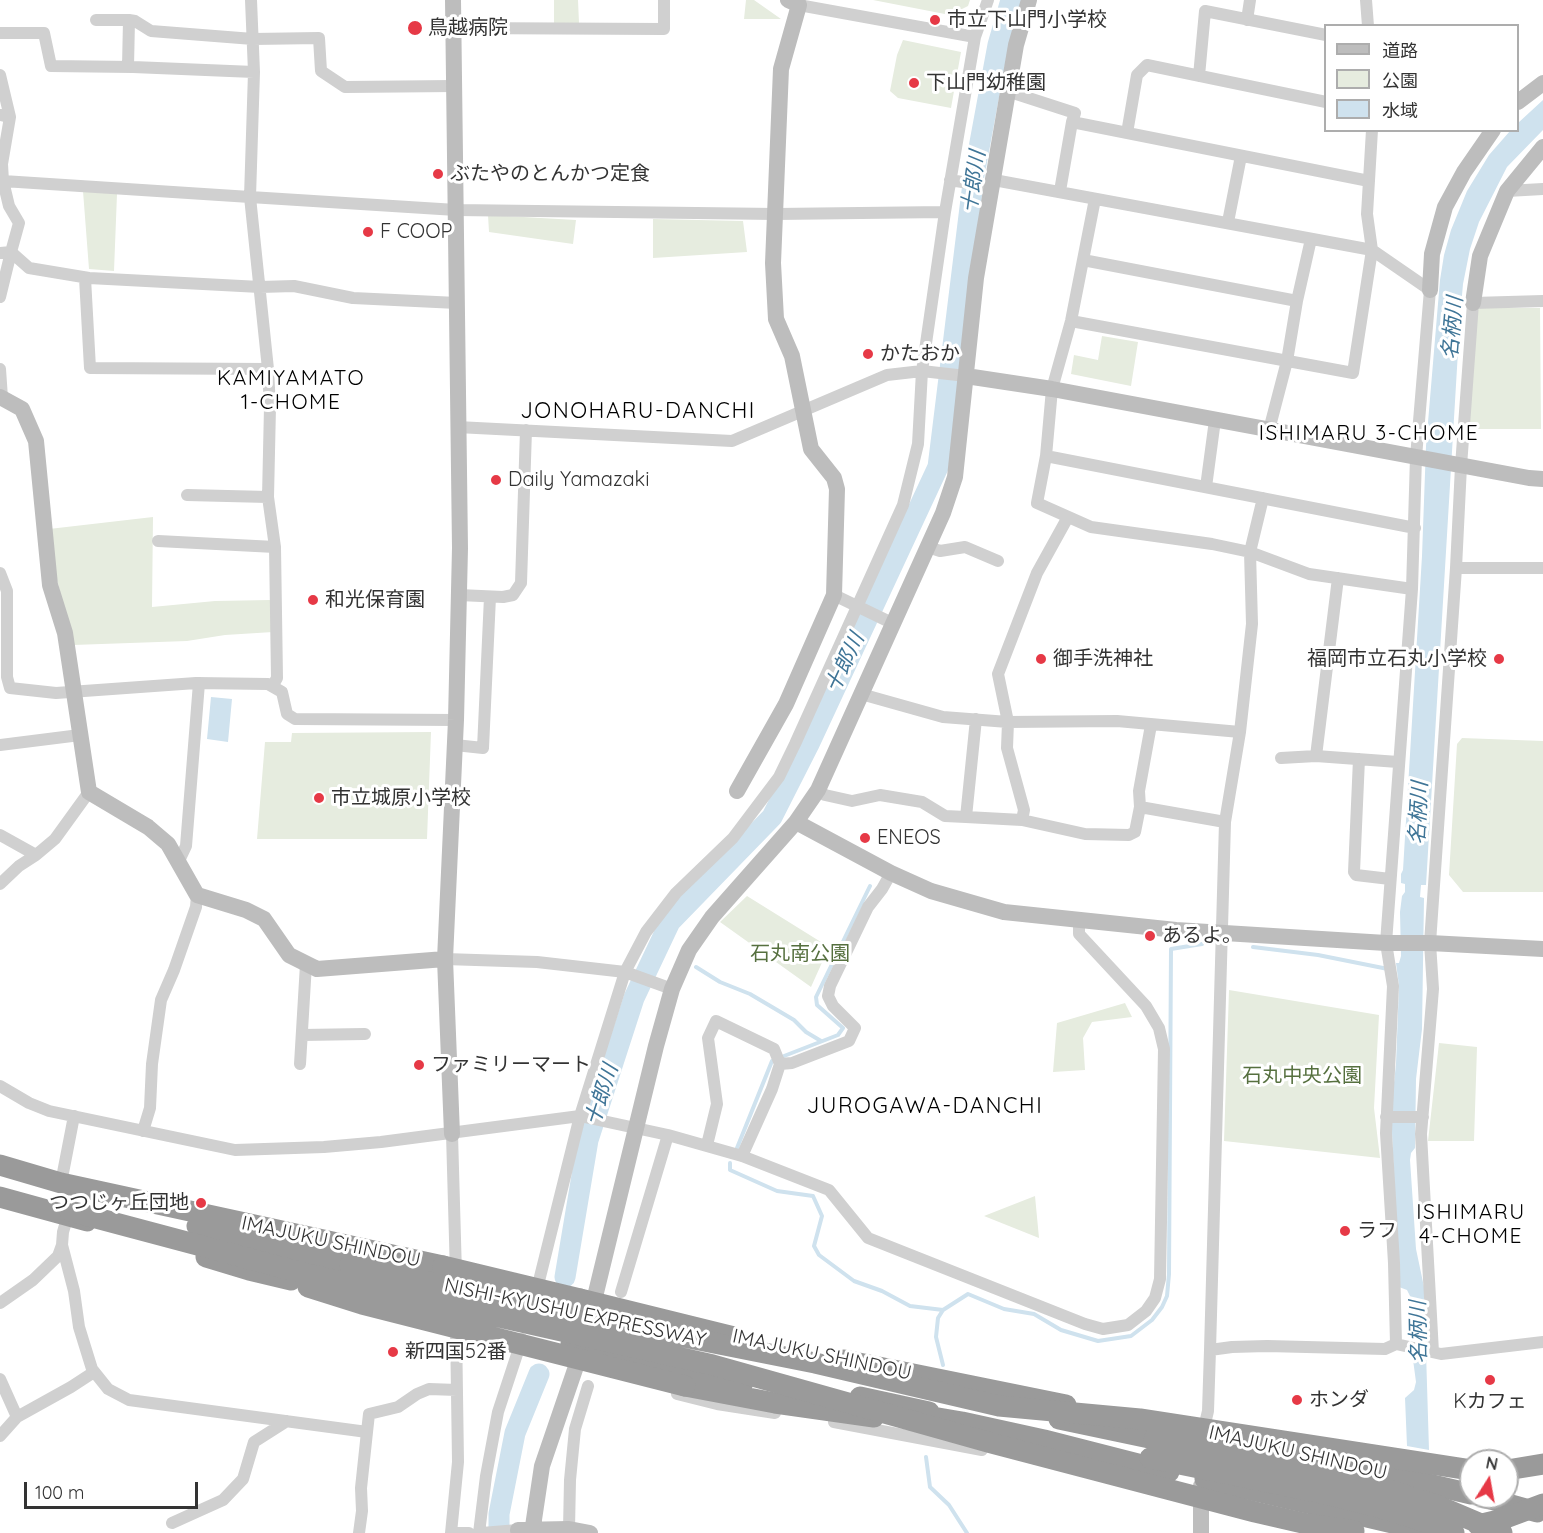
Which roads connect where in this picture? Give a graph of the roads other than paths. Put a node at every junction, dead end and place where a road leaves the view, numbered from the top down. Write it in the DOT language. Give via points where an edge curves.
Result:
graph roads {
  1 [pos="251,0"];
  2 [pos="453,0"];
  3 [pos="664,0"];
  4 [pos="988,0"];
  5 [pos="1029,0"];
  6 [pos="1250,0"];
  7 [pos="1366,0"];
  8 [pos="793,3"];
  9 [pos="96,20"];
  10 [pos="129,20"];
  11 [pos="1247,20"];
  12 [pos="1368,24"];
  13 [pos="454,27"];
  14 [pos="0,33"];
  15 [pos="1324,35"];
  16 [pos="975,37"];
  17 [pos="253,39"];
  18 [pos="128,67"];
  19 [pos="254,72"];
  20 [pos="0,75"];
  21 [pos="1199,76"];
  22 [pos="1543,83"];
  23 [pos="454,86"];
  24 [pos="1007,91"];
  25 [pos="1519,101"];
  26 [pos="1324,102"];
  27 [pos="5,116"];
  28 [pos="1072,122"];
  29 [pos="1372,132"];
  30 [pos="1491,132"];
  31 [pos="1127,133"];
  32 [pos="1543,147"];
  33 [pos="1241,156"];
  34 [pos="950,180"];
  35 [pos="2,181"];
  36 [pos="1369,181"];
  37 [pos="993,184"];
  38 [pos="1543,189"];
  39 [pos="1507,190"];
  40 [pos="1060,191"];
  41 [pos="250,197"];
  42 [pos="1095,199"];
  43 [pos="456,210"];
  44 [pos="945,212"];
  45 [pos="776,213"];
  46 [pos="1228,222"];
  47 [pos="1311,239"];
  48 [pos="1372,250"];
  49 [pos="6,253"];
  50 [pos="1083,260"];
  51 [pos="85,278"];
  52 [pos="260,287"];
  53 [pos="1430,290"];
  54 [pos="0,297"];
  55 [pos="1297,301"];
  56 [pos="1543,301"];
  57 [pos="457,303"];
  58 [pos="1473,303"];
  59 [pos="1071,321"];
  60 [pos="1287,361"];
  61 [pos="0,369"];
  62 [pos="268,369"];
  63 [pos="922,371"];
  64 [pos="966,376"];
  65 [pos="1052,390"];
  66 [pos="1,398"];
  67 [pos="803,410"];
  68 [pos="1215,420"];
  69 [pos="457,427"];
  70 [pos="526,430"];
  71 [pos="1269,430"];
  72 [pos="1046,456"];
  73 [pos="1416,457"];
  74 [pos="1461,466"];
  75 [pos="1543,478"];
  76 [pos="1206,487"];
  77 [pos="187,495"];
  78 [pos="268,497"];
  79 [pos="1263,498"];
  80 [pos="1068,517"];
  81 [pos="1415,528"];
  82 [pos="158,541"];
  83 [pos="928,546"];
  84 [pos="275,547"];
  85 [pos="1250,552"];
  86 [pos="998,561"];
  87 [pos="1456,568"];
  88 [pos="1543,568"];
  89 [pos="0,573"];
  90 [pos="1338,578"];
  91 [pos="1412,589"];
  92 [pos="459,595"];
  93 [pos="834,595"];
  94 [pos="490,597"];
  95 [pos="856,606"];
  96 [pos="894,624"];
  97 [pos="199,683"];
  98 [pos="273,685"];
  99 [pos="72,691"];
  100 [pos="861,694"];
  101 [pos="976,719"];
  102 [pos="456,720"];
  103 [pos="1008,722"];
  104 [pos="1151,725"];
  105 [pos="1240,732"];
  106 [pos="80,735"];
  107 [pos="0,745"];
  108 [pos="454,745"];
  109 [pos="1316,756"];
  110 [pos="1281,758"];
  111 [pos="1359,759"];
  112 [pos="1398,762"];
  113 [pos="818,790"];
  114 [pos="737,791"];
  115 [pos="89,792"];
  116 [pos="1140,807"];
  117 [pos="966,817"];
  118 [pos="1022,820"];
  119 [pos="796,822"];
  120 [pos="1226,822"];
  121 [pos="0,835"];
  122 [pos="36,855"];
  123 [pos="178,863"];
  124 [pos="891,873"];
  125 [pos="1390,879"];
  126 [pos="0,884"];
  127 [pos="197,895"];
  128 [pos="1079,921"];
  129 [pos="1223,933"];
  130 [pos="1386,943"];
  131 [pos="1430,943"];
  132 [pos="1543,949"];
  133 [pos="445,959"];
  134 [pos="306,964"];
  135 [pos="625,972"];
  136 [pos="672,989"];
  137 [pos="365,1034"];
  138 [pos="302,1035"];
  139 [pos="300,1064"];
  140 [pos="780,1064"];
  141 [pos="0,1086"];
  142 [pos="74,1116"];
  143 [pos="582,1116"];
  144 [pos="1423,1116"];
  145 [pos="1386,1117"];
  146 [pos="636,1129"];
  147 [pos="143,1131"];
  148 [pos="453,1134"];
  149 [pos="668,1135"];
  150 [pos="707,1145"];
  151 [pos="742,1156"];
  152 [pos="0,1165"];
  153 [pos="0,1172"];
  154 [pos="62,1183"];
  155 [pos="0,1190"];
  156 [pos="0,1197"];
  157 [pos="69,1213"];
  158 [pos="63,1245"];
  159 [pos="621,1292"];
  160 [pos="587,1300"];
  161 [pos="0,1303"];
  162 [pos="1543,1342"];
  163 [pos="1396,1344"];
  164 [pos="577,1346"];
  165 [pos="1210,1350"];
  166 [pos="1433,1352"];
  167 [pos="713,1365"];
  168 [pos="94,1372"];
  169 [pos="0,1379"];
  170 [pos="588,1386"];
  171 [pos="457,1390"];
  172 [pos="999,1406"];
  173 [pos="17,1417"];
  174 [pos="287,1420"];
  175 [pos="367,1432"];
  176 [pos="1203,1432"];
  177 [pos="0,1436"];
  178 [pos="1044,1440"];
  179 [pos="1152,1449"];
  180 [pos="1543,1464"];
  181 [pos="1459,1468"];
  182 [pos="1519,1468"];
  183 [pos="1170,1472"];
  184 [pos="1202,1478"];
  185 [pos="1459,1491"];
  186 [pos="1543,1504"];
  187 [pos="1519,1507"];
  188 [pos="1543,1514"];
  189 [pos="172,1523"];
  190 [pos="569,1529"];
  191 [pos="527,1531"];
  192 [pos="359,1533"];
  193 [pos="451,1533"];
  194 [pos="469,1533"];
  195 [pos="480,1533"];
  196 [pos="590,1533"];
  197 [pos="1201,1533"];
  198 [pos="1376,1533"];
  199 [pos="1424,1533"];
  200 [pos="1434,1533"];
  201 [pos="1454,1533"];
  202 [pos="1502,1533"];
  1 -- 17 [label="street"];
  2 -- 13 [label="street"];
  3 -- 13 [label="street" via="664,29"];
  4 -- 16 [label="street"];
  5 -- 24 [label="street"];
  6 -- 11 [label="street"];
  7 -- 12 [label="street"];
  8 -- 16 [label="street"];
  8 -- 45 [label="street" via="781,69"];
  9 -- 10 [label="street"];
  10 -- 17 [label="street" via="151,31"];
  10 -- 18 [label="street"];
  11 -- 15 [label="street"];
  11 -- 21 [label="street" via="1205,11"];
  13 -- 23 [label="street"];
  14 -- 18 [label="street" via="44,33 51,66"];
  16 -- 34 [label="street"];
  17 -- 19 [label="street"];
  17 -- 23 [label="street" via="319,38 321,71 345,87"];
  18 -- 19 [label="street"];
  19 -- 41 [label="street"];
  20 -- 27 [label="street"];
  21 -- 26 [label="street"];
  21 -- 31 [label="street" via="1147,65 1137,75"];
  22 -- 25 [label="street"];
  23 -- 43 [label="street"];
  24 -- 28 [label="street" via="1074,113"];
  24 -- 37 [label="street"];
  27 -- 35 [label="street"];
  28 -- 31 [label="street"];
  28 -- 40 [label="street"];
  29 -- 36 [label="street"];
  30 -- 53 [label="street" via="1445,207 1432,254"];
  31 -- 33 [label="street"];
  32 -- 39 [label="street"];
  33 -- 36 [label="street"];
  33 -- 46 [label="street"];
  34 -- 37 [label="street"];
  34 -- 44 [label="street"];
  35 -- 41 [label="street"];
  35 -- 49 [label="street" via="19,223"];
  36 -- 48 [label="street" via="1366,214"];
  37 -- 40 [label="street"];
  37 -- 64 [label="street" via="976,278"];
  38 -- 39 [label="street"];
  39 -- 58 [label="street" via="1480,256"];
  40 -- 42 [label="street"];
  41 -- 43 [label="street"];
  41 -- 52 [label="street"];
  42 -- 46 [label="street"];
  42 -- 50 [label="street"];
  43 -- 45 [label="street"];
  43 -- 57 [label="street"];
  44 -- 45 [label="street"];
  44 -- 63 [label="street"];
  45 -- 67 [label="street" via="776,319 792,356"];
  46 -- 47 [label="street"];
  47 -- 48 [label="street"];
  47 -- 55 [label="street"];
  48 -- 53 [label="street"];
  48 -- 60 [label="street" via="1353,373"];
  49 -- 51 [label="street" via="29,268"];
  49 -- 54 [label="street"];
  50 -- 55 [label="street"];
  50 -- 59 [label="street"];
  51 -- 52 [label="street"];
  51 -- 62 [label="street" via="90,368"];
  52 -- 57 [label="street" via="294,286 353,298"];
  52 -- 62 [label="street"];
  53 -- 73 [label="street"];
  55 -- 60 [label="street"];
  56 -- 58 [label="street"];
  57 -- 69 [label="street"];
  58 -- 74 [label="street"];
  59 -- 60 [label="street"];
  59 -- 65 [label="street"];
  60 -- 71 [label="street"];
  61 -- 66 [label="street"];
  62 -- 78 [label="street"];
  63 -- 64 [label="street"];
  63 -- 67 [label="street" via="871,380"];
  63 -- 95 [label="street" via="918,444 903,505"];
  64 -- 65 [label="street"];
  64 -- 83 [label="street" via="955,477"];
  65 -- 68 [label="street"];
  65 -- 72 [label="street"];
  66 -- 99 [label="street" via="22,409 36,441 50,585 64,633"];
  67 -- 70 [label="street" via="732,441"];
  67 -- 93 [label="street" via="811,449 834,478 837,489"];
  68 -- 71 [label="street"];
  68 -- 76 [label="street"];
  69 -- 70 [label="street"];
  69 -- 92 [label="street"];
  70 -- 94 [label="street" via="521,583 513,595"];
  71 -- 73 [label="street"];
  72 -- 76 [label="street"];
  72 -- 80 [label="street" via="1037,503"];
  73 -- 74 [label="street"];
  73 -- 81 [label="street"];
  74 -- 75 [label="street"];
  74 -- 87 [label="street"];
  76 -- 79 [label="street"];
  77 -- 78 [label="street"];
  78 -- 84 [label="street"];
  79 -- 81 [label="street"];
  79 -- 85 [label="street"];
  80 -- 85 [label="street" via="1092,527"];
  80 -- 103 [label="street" via="1038,573 998,674"];
  81 -- 91 [label="street"];
  82 -- 84 [label="street"];
  83 -- 86 [label="street" via="940,551 965,547"];
  83 -- 96 [label="street"];
  84 -- 98 [label="street" via="277,678"];
  85 -- 90 [label="street" via="1309,574"];
  85 -- 105 [label="street" via="1252,624"];
  87 -- 88 [label="street"];
  87 -- 131 [label="street"];
  89 -- 99 [label="street" via="7,591 10,688"];
  90 -- 91 [label="street"];
  90 -- 109 [label="street"];
  91 -- 112 [label="street"];
  92 -- 94 [label="street"];
  92 -- 102 [label="street"];
  93 -- 95 [label="street"];
  93 -- 114 [label="street" via="786,704"];
  94 -- 108 [label="street" via="483,748"];
  95 -- 96 [label="street"];
  95 -- 135 [label="street" via="779,777 733,838 676,893 646,932"];
  96 -- 100 [label="street"];
  97 -- 98 [label="street"];
  97 -- 99 [label="street"];
  97 -- 123 [label="street" via="186,846"];
  98 -- 102 [label="street" via="282,692 287,714 295,719"];
  99 -- 106 [label="street"];
  100 -- 101 [label="street" via="943,717"];
  100 -- 113 [label="street"];
  101 -- 103 [label="street"];
  101 -- 117 [label="street"];
  102 -- 108 [label="street"];
  103 -- 104 [label="street" via="1117,721"];
  103 -- 118 [label="street" via="1007,748 1024,810"];
  104 -- 105 [label="street"];
  104 -- 116 [label="street" via="1139,791"];
  105 -- 120 [label="street"];
  106 -- 107 [label="street"];
  106 -- 115 [label="street"];
  108 -- 133 [label="street"];
  109 -- 110 [label="street"];
  109 -- 111 [label="street"];
  111 -- 112 [label="street"];
  111 -- 125 [label="street" via="1354,872"];
  112 -- 125 [label="street"];
  113 -- 117 [label="street" via="852,801 880,795 922,802 945,816"];
  113 -- 119 [label="street"];
  115 -- 122 [label="street" via="55,839"];
  115 -- 123 [label="street" via="168,844"];
  116 -- 118 [label="street" via="1135,832 1129,835 1085,834"];
  116 -- 120 [label="street"];
  117 -- 118 [label="street"];
  119 -- 124 [label="street"];
  119 -- 136 [label="street" via="712,917 689,950"];
  120 -- 129 [label="street"];
  121 -- 122 [label="street"];
  122 -- 126 [label="street"];
  123 -- 127 [label="street"];
  124 -- 128 [label="street" via="974,905"];
  124 -- 140 [label="street" via="868,907 830,986 828,996 833,1006 855,1029 849,1041"];
  125 -- 130 [label="street"];
  127 -- 134 [label="street" via="264,919 289,955"];
  127 -- 147 [label="street" via="161,1000 150,1108"];
  128 -- 129 [label="street"];
  128 -- 151 [label="street" via="1079,934 1146,1006 1159,1028 1164,1049 1160,1279 1155,1298 1146,1311 1128,1325 1103,1329 1085,1324 868,1238 830,1190"];
  129 -- 130 [label="street"];
  129 -- 165 [label="street"];
  130 -- 131 [label="street"];
  130 -- 145 [label="street" via="1394,986"];
  131 -- 132 [label="street"];
  131 -- 144 [label="street" via="1433,989"];
  133 -- 134 [label="street" via="317,969"];
  133 -- 135 [label="street" via="537,962"];
  133 -- 148 [label="street"];
  134 -- 138 [label="street"];
  135 -- 136 [label="street"];
  135 -- 143 [label="street"];
  136 -- 146 [label="street"];
  137 -- 138 [label="street"];
  138 -- 139 [label="street"];
  140 -- 150 [label="street" via="774,1049 716,1021 708,1038 717,1104"];
  140 -- 151 [label="street"];
  141 -- 142 [label="street" via="29,1103"];
  142 -- 147 [label="street"];
  142 -- 154 [label="street"];
  143 -- 146 [label="street"];
  143 -- 148 [label="street"];
  143 -- 195 [label="street" via="542,1273 498,1412"];
  144 -- 145 [label="street"];
  144 -- 166 [label="street"];
  145 -- 163 [label="street"];
  146 -- 149 [label="street"];
  146 -- 160 [label="street"];
  147 -- 148 [label="street" via="236,1150 324,1147"];
  148 -- 171 [label="street"];
  149 -- 150 [label="street"];
  149 -- 159 [label="street"];
  150 -- 151 [label="street"];
  152 -- 154 [label="highway, IMAJUKU SHINDOU"];
  153 -- 172 [label="highway, NISHI-KYUSHU EXPRESSWAY, bridge" via="350,1265"];
  154 -- 160 [label="highway, IMAJUKU SHINDOU, bridge"];
  155 -- 157 [label="highway, NISHI-KYUSHU EXPRESSWAY"];
  156 -- 157 [label="highway, IMAJUKU SHINDOU"];
  157 -- 158 [label="street"];
  157 -- 164 [label="highway, IMAJUKU SHINDOU" via="249,1270"];
  157 -- 167 [label="highway, NISHI-KYUSHU EXPRESSWAY, bridge" via="303,1273"];
  157 -- 178 [label="highway, bridge" via="362,1304 685,1386 775,1404"];
  158 -- 161 [label="street" via="58,1256 33,1280"];
  158 -- 168 [label="street" via="79,1327"];
  160 -- 164 [label="street"];
  160 -- 176 [label="highway, IMAJUKU SHINDOU" via="724,1335"];
  162 -- 166 [label="street"];
  163 -- 165 [label="street" via="1385,1349 1267,1346"];
  163 -- 166 [label="street"];
  164 -- 178 [label="highway, IMAJUKU SHINDOU" via="786,1392"];
  164 -- 183 [label="street" via="628,1380 717,1404 855,1425 990,1452 1050,1453"];
  164 -- 191 [label="street"];
  165 -- 176 [label="street" via="1208,1411"];
  167 -- 179 [label="highway, NISHI-KYUSHU EXPRESSWAY, bridge" via="996,1427"];
  167 -- 198 [label="highway, bridge" via="1255,1512"];
  168 -- 173 [label="street"];
  168 -- 174 [label="street" via="108,1389 129,1400"];
  169 -- 173 [label="street"];
  170 -- 190 [label="street" via="575,1429"];
  171 -- 175 [label="street" via="429,1389 398,1407 369,1414"];
  171 -- 193 [label="street" via="458,1462"];
  172 -- 179 [label="highway, NISHI-KYUSHU EXPRESSWAY, bridge"];
  172 -- 181 [label="highway, bridge" via="1140,1419"];
  173 -- 177 [label="street"];
  174 -- 175 [label="street"];
  174 -- 189 [label="street" via="254,1442 243,1479 223,1500"];
  175 -- 192 [label="street"];
  176 -- 184 [label="street"];
  176 -- 185 [label="highway, IMAJUKU SHINDOU"];
  178 -- 183 [label="highway, IMAJUKU SHINDOU"];
  179 -- 201 [label="highway, bridge" via="1378,1507"];
  179 -- 202 [label="highway, bridge" via="1330,1475 1437,1505"];
  180 -- 182 [label="highway"];
  183 -- 184 [label="highway, IMAJUKU SHINDOU"];
  184 -- 197 [label="street"];
  184 -- 200 [label="highway, IMAJUKU SHINDOU"];
  186 -- 199 [label="highway, bridge" via="1493,1522"];
  187 -- 188 [label="highway"];
  190 -- 191 [label="street"];
  190 -- 196 [label="street"];
  191 -- 195 [label="street"];
  193 -- 194 [label="street"];
}
